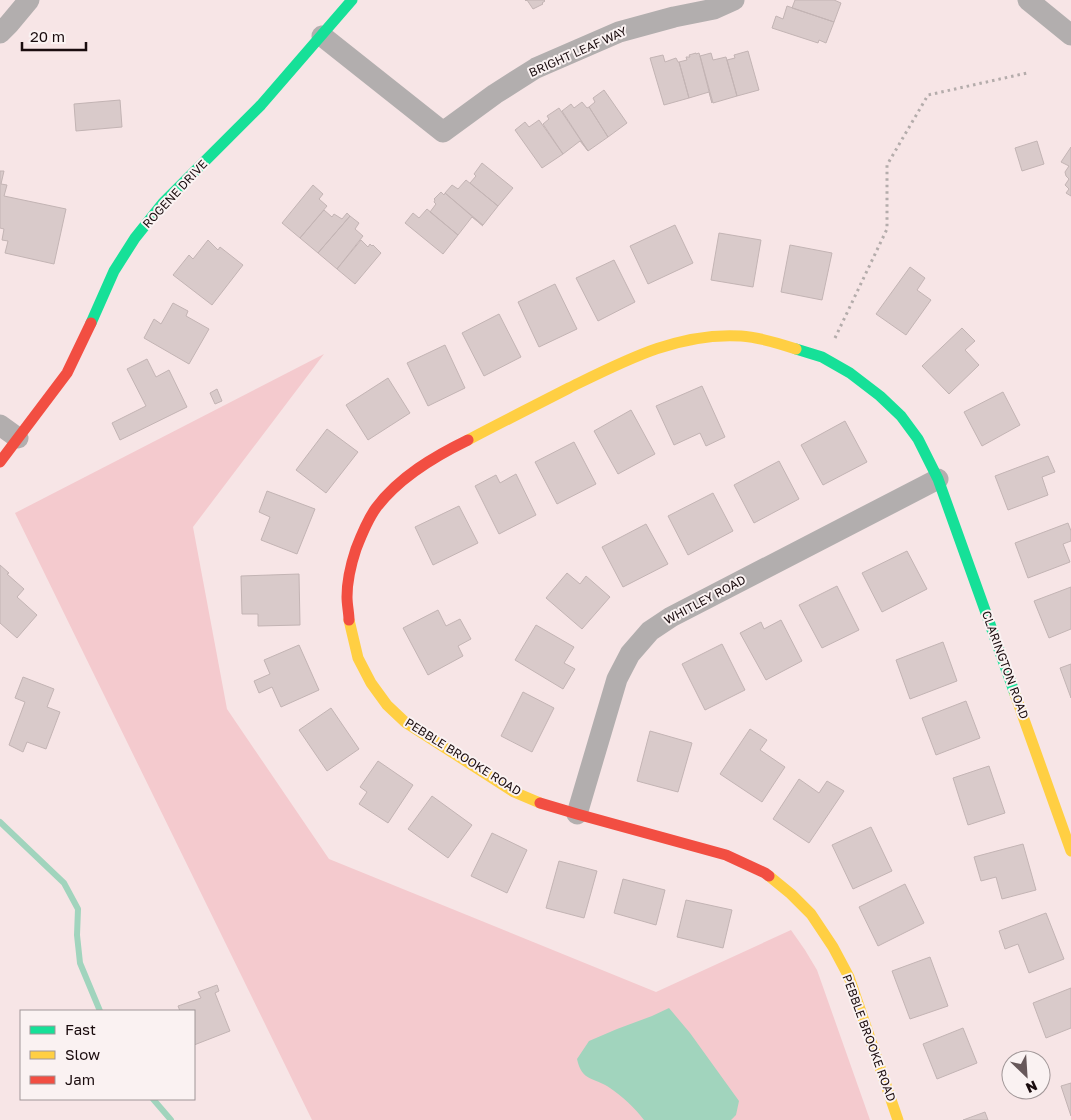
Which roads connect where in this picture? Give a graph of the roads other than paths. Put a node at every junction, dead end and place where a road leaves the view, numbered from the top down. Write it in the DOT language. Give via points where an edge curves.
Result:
graph roads {
  1 [pos="29,0"];
  2 [pos="352,0"];
  3 [pos="734,0"];
  4 [pos="1028,0"];
  5 [pos="672,8"];
  6 [pos="0,33"];
  7 [pos="1071,35"];
  8 [pos="322,36"];
  9 [pos="0,425"];
  10 [pos="18,438"];
  11 [pos="0,462"];
  12 [pos="938,479"];
  13 [pos="577,814"];
  14 [pos="1071,851"];
  15 [pos="898,1120"];
  1 -- 6 [label="street"];
  2 -- 8 [label="street, ROGENE DRIVE"];
  3 -- 5 [label="street, BRIGHT LEAF WAY" via="714,8"];
  4 -- 7 [label="street"];
  5 -- 8 [label="street, BRIGHT LEAF WAY" via="536,68 443,132"];
  8 -- 10 [label="street, ROGENE DRIVE" via="261,105 163,203 135,238 114,271 67,373"];
  9 -- 10 [label="street"];
  10 -- 11 [label="street, ROGENE DRIVE"];
  12 -- 13 [label="street, WHITLEY ROAD" via="671,617 650,631 630,654 617,679"];
  12 -- 13 [label="street, PEBBLE BROOKE ROAD" via="918,439 900,416 850,373 826,359 742,336 704,337 670,344 628,359 445,451 396,486 376,508 350,566 347,597 350,625 358,658 371,683 405,722 496,781 514,792"];
  12 -- 14 [label="street, CLARINGTON ROAD"];
  13 -- 15 [label="street, PEBBLE BROOKE ROAD" via="726,855 765,873 791,894 829,940 849,977"];
}
